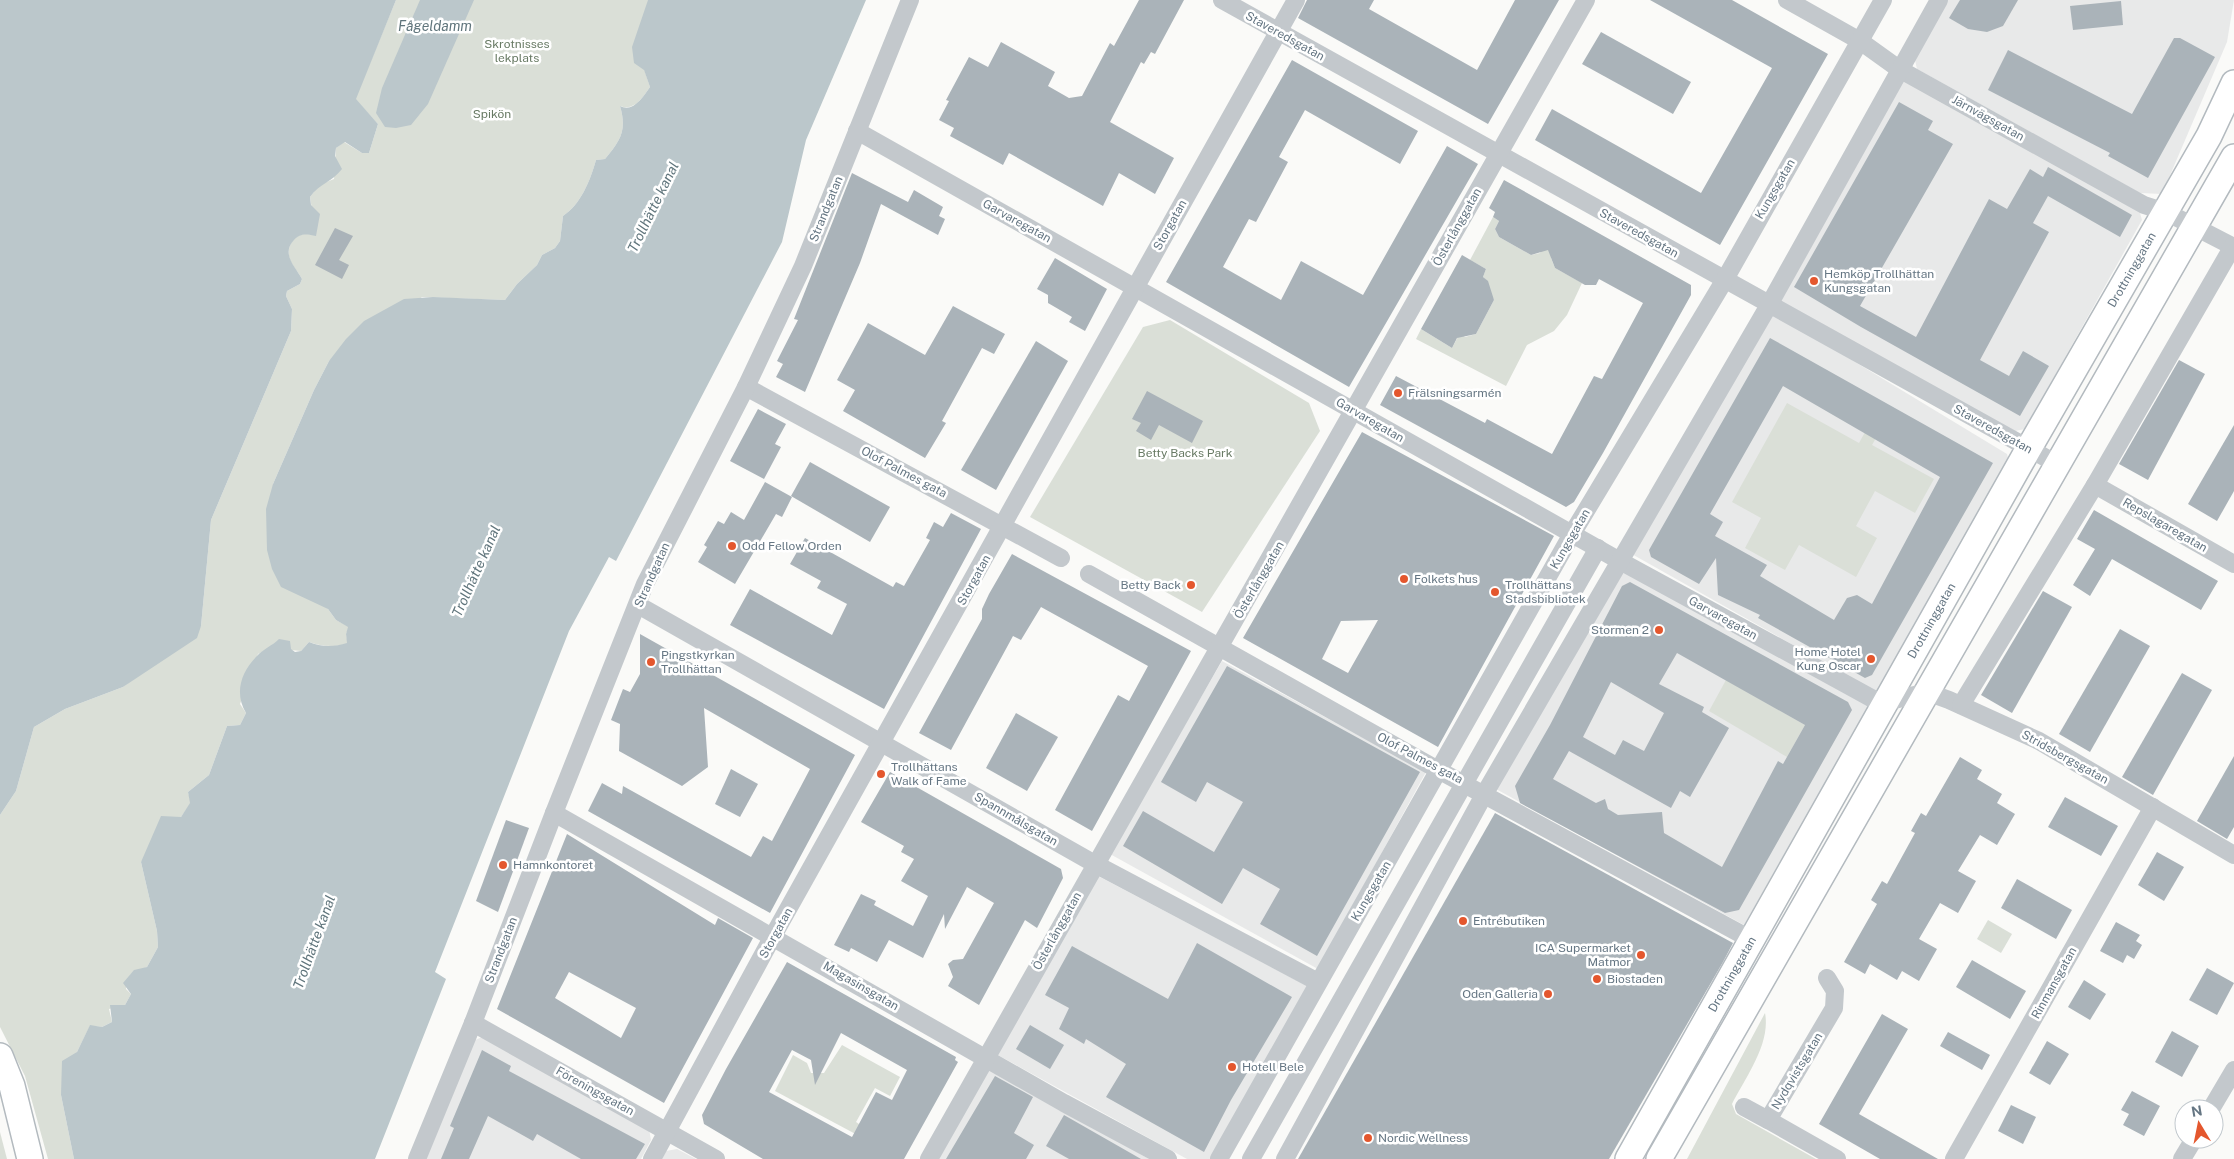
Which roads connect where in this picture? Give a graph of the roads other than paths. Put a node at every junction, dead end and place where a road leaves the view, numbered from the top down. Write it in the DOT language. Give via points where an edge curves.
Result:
graph roads {
  1 [pos="910,0"];
  2 [pos="1222,0"];
  3 [pos="1296,0"];
  4 [pos="1586,0"];
  5 [pos="1787,0"];
  6 [pos="1883,0"];
  7 [pos="1939,0"];
  8 [pos="1278,32"];
  9 [pos="1860,41"];
  10 [pos="1899,69"];
  11 [pos="2234,83"];
  12 [pos="857,131"];
  13 [pos="1498,153"];
  14 [pos="2234,157"];
  15 [pos="2166,212"];
  16 [pos="2194,226"];
  17 [pos="2233,246"];
  18 [pos="1724,281"];
  19 [pos="1135,288"];
  20 [pos="1769,305"];
  21 [pos="746,387"];
  22 [pos="1354,412"];
  23 [pos="2029,448"];
  24 [pos="2057,464"];
  25 [pos="2095,485"];
  26 [pos="1004,526"];
  27 [pos="1572,534"];
  28 [pos="1598,548"];
  29 [pos="1061,558"];
  30 [pos="1620,561"];
  31 [pos="2234,564"];
  32 [pos="1089,574"];
  33 [pos="638,605"];
  34 [pos="1220,647"];
  35 [pos="1928,692"];
  36 [pos="1886,702"];
  37 [pos="1962,706"];
  38 [pos="883,743"];
  39 [pos="1440,771"];
  40 [pos="1464,782"];
  41 [pos="1484,793"];
  42 [pos="2154,807"];
  43 [pos="554,813"];
  44 [pos="2234,855"];
  45 [pos="1095,864"];
  46 [pos="773,936"];
  47 [pos="1752,940"];
  48 [pos="1827,978"];
  49 [pos="1318,982"];
  50 [pos="473,1023"];
  51 [pos="0,1056"];
  52 [pos="985,1058"];
  53 [pos="2234,1070"];
  54 [pos="2217,1099"];
  55 [pos="1744,1107"];
  56 [pos="1768,1120"];
  57 [pos="667,1132"];
  58 [pos="30,1159"];
  59 [pos="417,1159"];
  60 [pos="652,1159"];
  61 [pos="716,1159"];
  62 [pos="929,1159"];
  63 [pos="1168,1159"];
  64 [pos="1219,1159"];
  65 [pos="1251,1159"];
  66 [pos="1285,1159"];
  67 [pos="1628,1159"];
  68 [pos="1659,1159"];
  69 [pos="1837,1159"];
  70 [pos="1954,1159"];
  1 -- 12 [label="street, Strandgatan"];
  2 -- 8 [label="street, Staveredsgatan"];
  3 -- 8 [label="street, Storgatan"];
  4 -- 13 [label="street, Österlånggatan"];
  5 -- 9 [label="street, Järnvägsgatan"];
  6 -- 9 [label="street, Kungsgatan"];
  7 -- 10 [label="street"];
  8 -- 13 [label="street, Staveredsgatan"];
  8 -- 19 [label="street, Storgatan"];
  9 -- 10 [label="street, Järnvägsgatan"];
  9 -- 18 [label="street, Kungsgatan"];
  10 -- 15 [label="street, Järnvägsgatan" via="2144,205"];
  10 -- 20 [label="street"];
  11 -- 15 [label="street, Drottninggatan" via="2209,136"];
  12 -- 19 [label="street, Garvaregatan"];
  12 -- 21 [label="street, Strandgatan" via="802,266"];
  13 -- 18 [label="street, Staveredsgatan"];
  13 -- 22 [label="street, Österlånggatan"];
  14 -- 16 [label="street"];
  15 -- 16 [label="street, Järnvägsgatan"];
  15 -- 23 [label="street, Drottninggatan"];
  16 -- 17 [label="street, Järnvägsgatan"];
  16 -- 24 [label="street"];
  17 -- 25 [label="street"];
  18 -- 20 [label="street, Staveredsgatan"];
  18 -- 27 [label="street, Kungsgatan"];
  19 -- 22 [label="street, Garvaregatan"];
  19 -- 26 [label="street, Storgatan"];
  20 -- 23 [label="street, Staveredsgatan"];
  20 -- 30 [label="street"];
  21 -- 26 [label="street, Olof Palmes gata"];
  21 -- 33 [label="street, Strandgatan" via="645,584"];
  22 -- 27 [label="street, Garvaregatan"];
  22 -- 34 [label="street, Österlånggatan"];
  23 -- 24 [label="street, Staveredsgatan"];
  23 -- 36 [label="street, Drottninggatan"];
  24 -- 35 [label="street"];
  25 -- 31 [label="street, Repslagaregatan"];
  25 -- 37 [label="street"];
  26 -- 29 [label="street, Olof Palmes gata"];
  26 -- 38 [label="street, Storgatan"];
  27 -- 28 [label="street, Garvaregatan"];
  27 -- 39 [label="street, Kungsgatan"];
  28 -- 30 [label="street, Garvaregatan"];
  28 -- 40 [label="street"];
  30 -- 36 [label="street, Garvaregatan" via="1873,699"];
  30 -- 41 [label="street"];
  32 -- 34 [label="street, Olof Palmes gata"];
  33 -- 38 [label="street, Spannmålsgatan"];
  33 -- 43 [label="street, Strandgatan"];
  34 -- 39 [label="street, Olof Palmes gata"];
  34 -- 45 [label="street, Österlånggatan"];
  35 -- 36 [label="street"];
  35 -- 37 [label="street, Stridsbergsgatan"];
  35 -- 68 [label="street"];
  36 -- 47 [label="street, Drottninggatan"];
  37 -- 42 [label="street, Stridsbergsgatan" via="2038,741"];
  38 -- 45 [label="street, Spannmålsgatan"];
  38 -- 46 [label="street, Storgatan"];
  39 -- 40 [label="street, Olof Palmes gata"];
  39 -- 49 [label="street, Kungsgatan"];
  40 -- 41 [label="street, Olof Palmes gata"];
  40 -- 65 [label="street"];
  41 -- 47 [label="street, Olof Palmes gata"];
  41 -- 66 [label="street"];
  42 -- 44 [label="street, Stridsbergsgatan"];
  42 -- 70 [label="street, Rinmansgatan"];
  43 -- 46 [label="street, Magasinsgatan"];
  43 -- 50 [label="street, Strandgatan"];
  45 -- 49 [label="street, Spannmålsgatan"];
  45 -- 52 [label="street, Österlånggatan"];
  46 -- 52 [label="street, Magasinsgatan"];
  46 -- 57 [label="street, Storgatan"];
  47 -- 67 [label="street, Drottninggatan"];
  48 -- 56 [label="street, Nydqvistsgatan" via="1835,991 1834,1008"];
  49 -- 64 [label="street, Kungsgatan"];
  50 -- 57 [label="street, Föreningsgatan"];
  50 -- 59 [label="street, Strandgatan"];
  51 -- 58 [label="street" via="12,1086"];
  52 -- 62 [label="street, Österlånggatan"];
  52 -- 63 [label="street, Magasinsgatan"];
  53 -- 54 [label="street"];
  55 -- 56 [label="street"];
  56 -- 69 [label="street, Nydqvistsgatan"];
  57 -- 60 [label="street, Storgatan"];
  57 -- 61 [label="street, Föreningsgatan"];
}
